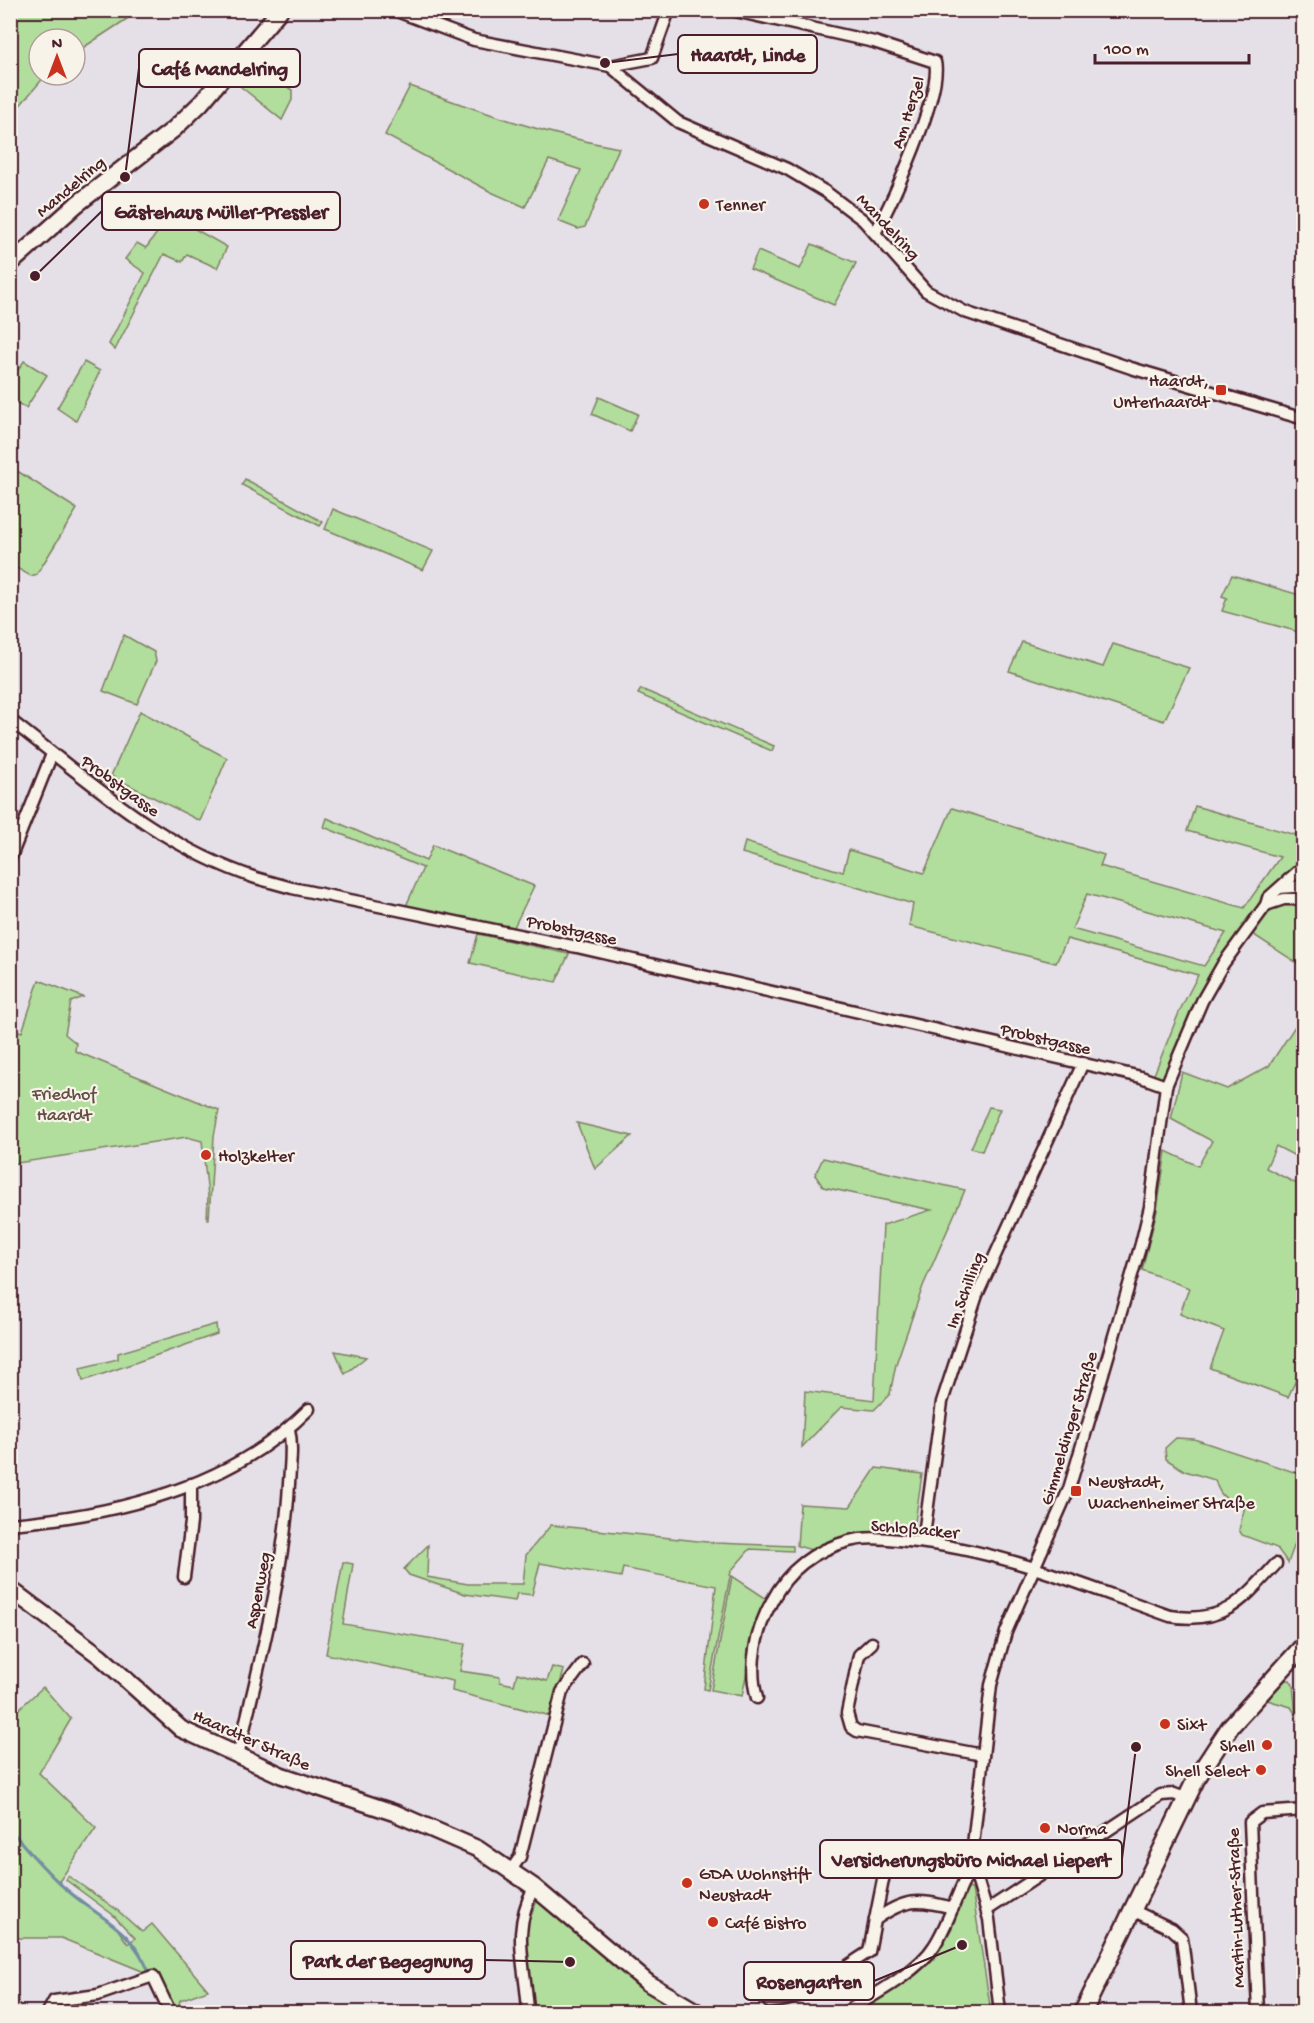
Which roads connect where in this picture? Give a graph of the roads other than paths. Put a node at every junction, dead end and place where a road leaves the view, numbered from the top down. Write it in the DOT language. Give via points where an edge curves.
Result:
graph roads {
  1 [pos="280,10"];
  2 [pos="394,10"];
  3 [pos="669,10"];
  4 [pos="730,10"];
  5 [pos="417,15"];
  6 [pos="610,66"];
  7 [pos="874,233"];
  8 [pos="10,264"];
  9 [pos="1304,419"];
  10 [pos="10,720"];
  11 [pos="52,754"];
  12 [pos="10,859"];
  13 [pos="1304,866"];
  14 [pos="1304,886"];
  15 [pos="1278,888"];
  16 [pos="1304,899"];
  17 [pos="1266,905"];
  18 [pos="1083,1063"];
  19 [pos="1166,1086"];
  20 [pos="309,1408"];
  21 [pos="289,1429"];
  22 [pos="191,1484"];
  23 [pos="10,1524"];
  24 [pos="923,1542"];
  25 [pos="1276,1564"];
  26 [pos="1034,1569"];
  27 [pos="184,1577"];
  28 [pos="10,1589"];
  29 [pos="872,1643"];
  30 [pos="1302,1649"];
  31 [pos="583,1664"];
  32 [pos="757,1698"];
  33 [pos="983,1755"];
  34 [pos="238,1756"];
  35 [pos="1185,1798"];
  36 [pos="1304,1810"];
  37 [pos="887,1860"];
  38 [pos="974,1863"];
  39 [pos="511,1870"];
  40 [pos="534,1887"];
  41 [pos="953,1908"];
  42 [pos="987,1910"];
  43 [pos="1132,1910"];
  44 [pos="875,1920"];
  45 [pos="769,2002"];
  46 [pos="48,2013"];
  47 [pos="170,2013"];
  48 [pos="528,2013"];
  49 [pos="697,2013"];
  50 [pos="846,2013"];
  51 [pos="1000,2013"];
  52 [pos="1083,2013"];
  53 [pos="1191,2013"];
  54 [pos="1258,2013"];
  1 -- 8 [label="street, Mandelring" via="174,129 77,204"];
  2 -- 5 [label="street, Mandelring"];
  3 -- 6 [label="street" via="652,58"];
  4 -- 7 [label="street, Am Herzel" via="874,42 935,62 935,89 891,202"];
  5 -- 6 [label="street, Mandelring" via="474,40"];
  6 -- 7 [label="street, Mandelring" via="678,122 801,177 847,207"];
  7 -- 9 [label="street, Mandelring" via="926,291 965,312 1131,368"];
  10 -- 11 [label="street, Probstgasse"];
  11 -- 12 [label="street"];
  11 -- 18 [label="street, Probstgasse" via="173,842 256,878"];
  13 -- 15 [label="street, Gimmeldinger Straße"];
  14 -- 15 [label="street"];
  15 -- 17 [label="street, Gimmeldinger Straße"];
  16 -- 17 [label="street" via="1284,899"];
  17 -- 19 [label="street, Gimmeldinger Straße" via="1223,964 1202,1001"];
  18 -- 19 [label="street, Probstgasse"];
  18 -- 24 [label="street, Im Schilling" via="977,1295 942,1402"];
  19 -- 26 [label="street, Gimmeldinger Straße" via="1150,1207 1141,1244 1069,1489"];
  20 -- 21 [label="street"];
  21 -- 22 [label="street"];
  21 -- 34 [label="street, Aspenweg" via="288,1498 281,1557"];
  22 -- 23 [label="street" via="97,1513"];
  22 -- 27 [label="street"];
  24 -- 26 [label="street, Schloßacker" via="981,1551"];
  24 -- 32 [label="street, Schloßacker" via="882,1538 850,1541 825,1550 796,1569 777,1592 759,1634 751,1675"];
  25 -- 26 [label="street, Schloßacker" via="1234,1606 1215,1615 1187,1619"];
  26 -- 33 [label="street, Gimmeldinger Straße" via="998,1658"];
  28 -- 34 [label="street, Haardter Straße" via="100,1656 181,1729"];
  29 -- 33 [label="street" via="859,1655 847,1713 851,1727"];
  30 -- 35 [label="main road" via="1230,1727"];
  31 -- 39 [label="street" via="562,1692 520,1857"];
  33 -- 38 [label="street, Gimmeldinger Straße"];
  34 -- 39 [label="street, Haardter Straße" via="281,1775 418,1822 478,1849"];
  35 -- 42 [label="street" via="1161,1795"];
  35 -- 43 [label="main road"];
  36 -- 54 [label="street, Martin-Luther-Straße" via="1262,1813 1250,1822"];
  37 -- 44 [label="street"];
  38 -- 41 [label="street"];
  38 -- 42 [label="street, Gimmeldinger Straße"];
  39 -- 40 [label="street, Haardter Straße"];
  40 -- 48 [label="street" via="519,1936"];
  40 -- 49 [label="street, Haardter Straße" via="648,1983"];
  41 -- 44 [label="street" via="925,1901 906,1902"];
  41 -- 50 [label="street" via="934,1947 922,1960"];
  42 -- 51 [label="street, Gimmeldinger Straße"];
  43 -- 52 [label="main road"];
  43 -- 53 [label="street" via="1182,1938"];
  44 -- 45 [label="street" via="869,1952 787,2002"];
  46 -- 47 [label="street" via="54,2001 98,1995 153,1976"];
}
